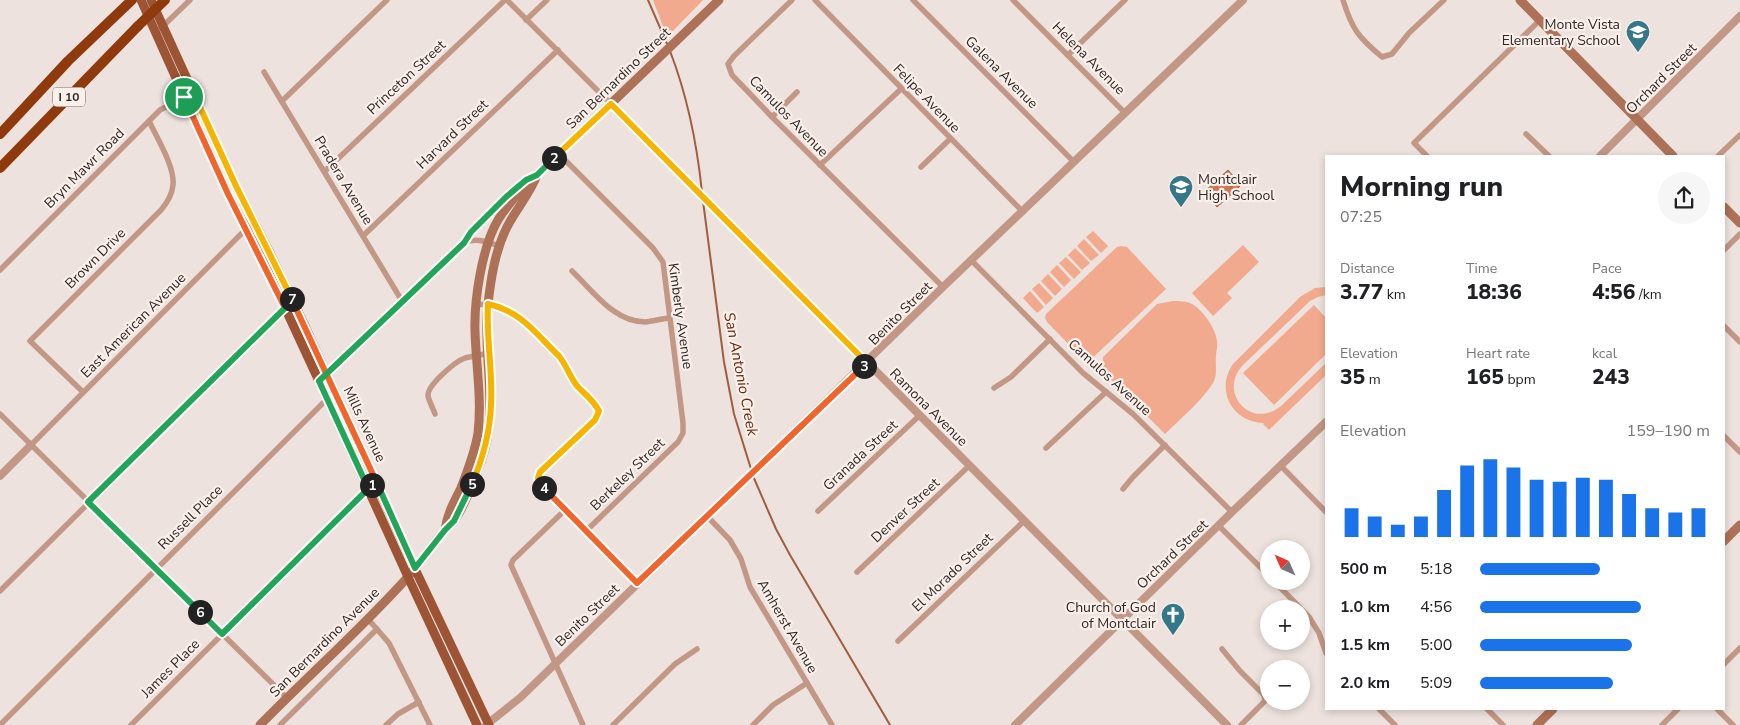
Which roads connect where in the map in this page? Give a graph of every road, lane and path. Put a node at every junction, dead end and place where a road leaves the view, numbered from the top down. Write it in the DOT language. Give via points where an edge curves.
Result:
graph roads {
  1 [pos="141,0"];
  2 [pos="151,0"];
  3 [pos="165,0"];
  4 [pos="190,0"];
  5 [pos="387,0"];
  6 [pos="506,0"];
  7 [pos="546,0"];
  8 [pos="719,0"];
  9 [pos="792,0"];
  10 [pos="815,0"];
  11 [pos="913,0"];
  12 [pos="1013,0"];
  13 [pos="1114,0"];
  14 [pos="1125,0"];
  15 [pos="1243,0"];
  16 [pos="1343,0"];
  17 [pos="1444,0"];
  18 [pos="1520,0"];
  19 [pos="129,3"];
  20 [pos="1119,5"];
  21 [pos="1740,16"];
  22 [pos="526,20"];
  23 [pos="1540,20"];
  24 [pos="160,29"];
  25 [pos="558,50"];
  26 [pos="1068,55"];
  27 [pos="264,72"];
  28 [pos="901,88"];
  29 [pos="193,92"];
  30 [pos="797,92"];
  31 [pos="184,97"];
  32 [pos="282,101"];
  33 [pos="611,104"];
  34 [pos="1125,113"];
  35 [pos="772,117"];
  36 [pos="1638,119"];
  37 [pos="148,121"];
  38 [pos="0,134"];
  39 [pos="1526,134"];
  40 [pos="1740,135"];
  41 [pos="950,139"];
  42 [pos="559,154"];
  43 [pos="1427,155"];
  44 [pos="1547,155"];
  45 [pos="1601,155"];
  46 [pos="1672,155"];
  47 [pos="1719,155"];
  48 [pos="1074,162"];
  49 [pos="820,165"];
  50 [pos="921,167"];
  51 [pos="0,168"];
  52 [pos="324,172"];
  53 [pos="537,175"];
  54 [pos="1725,207"];
  55 [pos="1023,212"];
  56 [pos="255,223"];
  57 [pos="1740,223"];
  58 [pos="246,229"];
  59 [pos="1740,234"];
  60 [pos="364,235"];
  61 [pos="464,243"];
  62 [pos="489,243"];
  63 [pos="499,246"];
  64 [pos="1725,249"];
  65 [pos="971,260"];
  66 [pos="0,270"];
  67 [pos="572,271"];
  68 [pos="943,287"];
  69 [pos="402,301"];
  70 [pos="293,302"];
  71 [pos="477,304"];
  72 [pos="488,304"];
  73 [pos="285,308"];
  74 [pos="669,318"];
  75 [pos="1725,327"];
  76 [pos="1050,339"];
  77 [pos="1740,342"];
  78 [pos="488,353"];
  79 [pos="478,356"];
  80 [pos="867,363"];
  81 [pos="327,374"];
  82 [pos="319,381"];
  83 [pos="994,388"];
  84 [pos="83,392"];
  85 [pos="1106,392"];
  86 [pos="336,393"];
  87 [pos="327,399"];
  88 [pos="0,414"];
  89 [pos="435,414"];
  90 [pos="919,416"];
  91 [pos="1325,423"];
  92 [pos="683,433"];
  93 [pos="1725,437"];
  94 [pos="31,445"];
  95 [pos="1165,445"];
  96 [pos="1046,448"];
  97 [pos="1740,452"];
  98 [pos="970,466"];
  99 [pos="1281,466"];
  100 [pos="0,476"];
  101 [pos="376,481"];
  102 [pos="368,488"];
  103 [pos="1123,489"];
  104 [pos="88,502"];
  105 [pos="565,510"];
  106 [pos="1325,511"];
  107 [pos="818,512"];
  108 [pos="1232,512"];
  109 [pos="707,516"];
  110 [pos="1024,521"];
  111 [pos="1740,525"];
  112 [pos="1218,526"];
  113 [pos="445,530"];
  114 [pos="586,531"];
  115 [pos="1725,540"];
  116 [pos="1260,567"];
  117 [pos="415,568"];
  118 [pos="156,569"];
  119 [pos="857,572"];
  120 [pos="408,577"];
  121 [pos="637,583"];
  122 [pos="1283,590"];
  123 [pos="0,591"];
  124 [pos="368,619"];
  125 [pos="1122,620"];
  126 [pos="377,629"];
  127 [pos="222,634"];
  128 [pos="898,641"];
  129 [pos="1740,648"];
  130 [pos="697,649"];
  131 [pos="1222,649"];
  132 [pos="1325,651"];
  133 [pos="554,663"];
  134 [pos="1725,663"];
  135 [pos="807,683"];
  136 [pos="286,698"];
  137 [pos="419,702"];
  138 [pos="1380,710"];
  139 [pos="1488,710"];
  140 [pos="1552,710"];
  141 [pos="1677,710"];
  142 [pos="1717,710"];
  143 [pos="487,724"];
  144 [pos="0,725"];
  145 [pos="131,725"];
  146 [pos="260,725"];
  147 [pos="280,725"];
  148 [pos="386,725"];
  149 [pos="430,725"];
  150 [pos="477,725"];
  151 [pos="583,725"];
  152 [pos="613,725"];
  153 [pos="753,725"];
  154 [pos="832,725"];
  155 [pos="1015,725"];
  156 [pos="1227,725"];
  157 [pos="1241,725"];
  158 [pos="1396,725"];
  159 [pos="1503,725"];
  160 [pos="1537,725"];
  161 [pos="1662,725"];
  162 [pos="1733,725"];
  1 -- 24 [label="main road, Mills Avenue"];
  2 -- 24 [label="main road, Mills Avenue"];
  3 -- 51 [label="highway, I 10, bridge"];
  4 -- 24 [label="street"];
  5 -- 32 [label="street"];
  6 -- 22 [label="street, Ramona Avenue"];
  6 -- 52 [label="street, Princeton Street"];
  7 -- 22 [label="street"];
  8 -- 33 [label="main road, San Bernardino Street"];
  9 -- 35 [label="street, Camulos Avenue" via="728,64 732,75"];
  10 -- 28 [label="street, Felipe Avenue"];
  11 -- 48 [label="street, Galena Avenue"];
  12 -- 26 [label="street, Helena Avenue"];
  13 -- 20 [label="street"];
  14 -- 20 [label="street"];
  15 -- 34 [label="street, Benito Street"];
  16 -- 17 [label="street" via="1356,32 1382,56 1392,54"];
  18 -- 23 [label="main road"];
  19 -- 38 [label="highway, I 10" via="68,61"];
  20 -- 26 [label="street"];
  21 -- 36 [label="street, Orchard Street"];
  22 -- 25 [label="street, Ramona Avenue"];
  23 -- 36 [label="main road"];
  23 -- 43 [label="street" via="1414,143"];
  24 -- 29 [label="main road, Mills Avenue"];
  24 -- 31 [label="main road, Mills Avenue"];
  25 -- 33 [label="street, Ramona Avenue"];
  25 -- 60 [label="street, Harvard Street"];
  26 -- 34 [label="street, Helena Avenue"];
  27 -- 32 [label="street, Pradera Avenue"];
  28 -- 41 [label="street, Felipe Avenue"];
  28 -- 49 [label="street"];
  29 -- 31 [label="street, Bryn Mawr Road"];
  29 -- 56 [label="main road, Mills Avenue"];
  30 -- 35 [label="street"];
  31 -- 37 [label="street, Bryn Mawr Road"];
  31 -- 58 [label="main road, Mills Avenue"];
  32 -- 52 [label="street, Pradera Avenue"];
  33 -- 42 [label="main road, San Bernardino Street"];
  33 -- 80 [label="street, Ramona Avenue"];
  34 -- 48 [label="street, Benito Street"];
  35 -- 49 [label="street, Camulos Avenue"];
  36 -- 45 [label="street, Orchard Street"];
  36 -- 46 [label="main road"];
  37 -- 66 [label="street, Bryn Mawr Road"];
  37 -- 84 [label="street, Brown Drive" via="173,176 169,198 161,210 30,341"];
  39 -- 44 [label="street"];
  40 -- 47 [label="street"];
  41 -- 50 [label="street"];
  41 -- 55 [label="street, Felipe Avenue"];
  42 -- 53 [label="main road, San Bernardino Street"];
  42 -- 74 [label="street, Kimberly Avenue" via="653,248 663,262"];
  48 -- 55 [label="street, Benito Street"];
  49 -- 68 [label="street, Camulos Avenue"];
  52 -- 60 [label="street, Pradera Avenue"];
  53 -- 61 [label="street" via="506,197"];
  53 -- 62 [label="main road, San Bernardino Street" via="509,204"];
  53 -- 63 [label="main road, San Bernardino Street"];
  54 -- 57 [label="main road"];
  55 -- 65 [label="street, Benito Street"];
  56 -- 58 [label="street, East American Avenue"];
  56 -- 70 [label="main road, Mills Avenue"];
  58 -- 73 [label="main road, Mills Avenue"];
  58 -- 84 [label="street, East American Avenue"];
  59 -- 64 [label="street"];
  60 -- 69 [label="street, Pradera Avenue"];
  61 -- 62 [label="street" via="476,239"];
  61 -- 69 [label="street"];
  62 -- 63 [label="street"];
  62 -- 71 [label="main road, San Bernardino Street"];
  63 -- 72 [label="main road, San Bernardino Street"];
  65 -- 68 [label="street, Benito Street"];
  65 -- 76 [label="street, Camulos Avenue"];
  67 -- 74 [label="street" via="618,315 646,322"];
  68 -- 80 [label="street, Benito Street"];
  69 -- 81 [label="street"];
  70 -- 73 [label="street"];
  70 -- 81 [label="main road, Mills Avenue"];
  71 -- 72 [label="street"];
  71 -- 79 [label="main road, San Bernardino Street" via="475,333"];
  72 -- 78 [label="main road, San Bernardino Street"];
  72 -- 105 [label="street" via="518,316 559,356 599,411 595,420 540,472 540,484"];
  73 -- 82 [label="main road, Mills Avenue"];
  73 -- 104 [label="street"];
  74 -- 92 [label="street, Kimberly Avenue"];
  75 -- 77 [label="street"];
  76 -- 83 [label="street" via="1011,377"];
  76 -- 85 [label="street, Camulos Avenue"];
  78 -- 79 [label="street"];
  78 -- 113 [label="main road, San Bernardino Street" via="491,403 484,453 465,500"];
  79 -- 89 [label="street" via="464,358 432,385 428,396"];
  79 -- 113 [label="main road, San Bernardino Street" via="478,434 471,462 446,517"];
  80 -- 90 [label="street, Ramona Avenue"];
  80 -- 109 [label="street, Benito Street"];
  81 -- 82 [label="street"];
  81 -- 86 [label="main road, Mills Avenue"];
  82 -- 87 [label="main road, Mills Avenue"];
  84 -- 94 [label="street, East American Avenue"];
  85 -- 95 [label="street, Camulos Avenue"];
  85 -- 96 [label="street"];
  86 -- 87 [label="street, Russell Place"];
  86 -- 101 [label="main road, Mills Avenue"];
  87 -- 102 [label="main road, Mills Avenue"];
  87 -- 118 [label="street, Russell Place"];
  88 -- 94 [label="street"];
  90 -- 98 [label="street, Ramona Avenue"];
  90 -- 107 [label="street, Granada Street"];
  91 -- 99 [label="street, Orchard Street"];
  92 -- 114 [label="street, Berkeley Street" via="678,442"];
  93 -- 97 [label="street"];
  94 -- 100 [label="street"];
  94 -- 104 [label="street"];
  95 -- 103 [label="street"];
  95 -- 108 [label="street, Camulos Avenue"];
  98 -- 110 [label="street, Ramona Avenue"];
  98 -- 119 [label="street, Denver Street"];
  99 -- 106 [label="street"];
  99 -- 108 [label="street, Orchard Street"];
  101 -- 102 [label="street, James Place"];
  101 -- 117 [label="main road, Mills Avenue"];
  102 -- 120 [label="main road, Mills Avenue"];
  102 -- 127 [label="street, James Place"];
  104 -- 118 [label="street"];
  104 -- 123 [label="street"];
  105 -- 114 [label="street"];
  105 -- 133 [label="street" via="511,565"];
  108 -- 112 [label="street, Orchard Street"];
  109 -- 121 [label="street, Benito Street"];
  109 -- 135 [label="street, Amherst Avenue" via="730,540 741,559 750,588"];
  110 -- 125 [label="street, Ramona Avenue"];
  110 -- 128 [label="street, El Morado Street"];
  111 -- 115 [label="main road"];
  112 -- 116 [label="street"];
  112 -- 125 [label="street, Orchard Street"];
  113 -- 117 [label="main road, San Bernardino Street"];
  114 -- 121 [label="street"];
  117 -- 120 [label="main road, San Bernardino Street"];
  117 -- 143 [label="main road, Mills Avenue"];
  118 -- 127 [label="street"];
  118 -- 144 [label="street, Russell Place"];
  120 -- 124 [label="main road, San Bernardino Avenue"];
  120 -- 150 [label="main road, Mills Avenue"];
  121 -- 133 [label="street, Benito Street"];
  122 -- 132 [label="street" via="1309,616"];
  124 -- 126 [label="street"];
  124 -- 136 [label="main road, San Bernardino Avenue"];
  125 -- 155 [label="street, Orchard Street"];
  125 -- 156 [label="street, Ramona Avenue"];
  126 -- 137 [label="street" via="389,643"];
  126 -- 147 [label="street"];
  127 -- 136 [label="street"];
  127 -- 145 [label="street, James Place"];
  129 -- 134 [label="street"];
  130 -- 152 [label="street" via="675,664"];
  131 -- 157 [label="street" via="1264,695 1265,701"];
  133 -- 143 [label="street, Benito Street" via="521,697"];
  133 -- 151 [label="street"];
  135 -- 153 [label="street" via="773,705"];
  135 -- 154 [label="street, Amherst Avenue"];
  136 -- 146 [label="main road, San Bernardino Avenue"];
  137 -- 148 [label="street"];
  137 -- 149 [label="street"];
  138 -- 158 [label="street"];
  139 -- 159 [label="street"];
  140 -- 160 [label="main road"];
  141 -- 161 [label="street"];
  142 -- 162 [label="street"];
}
